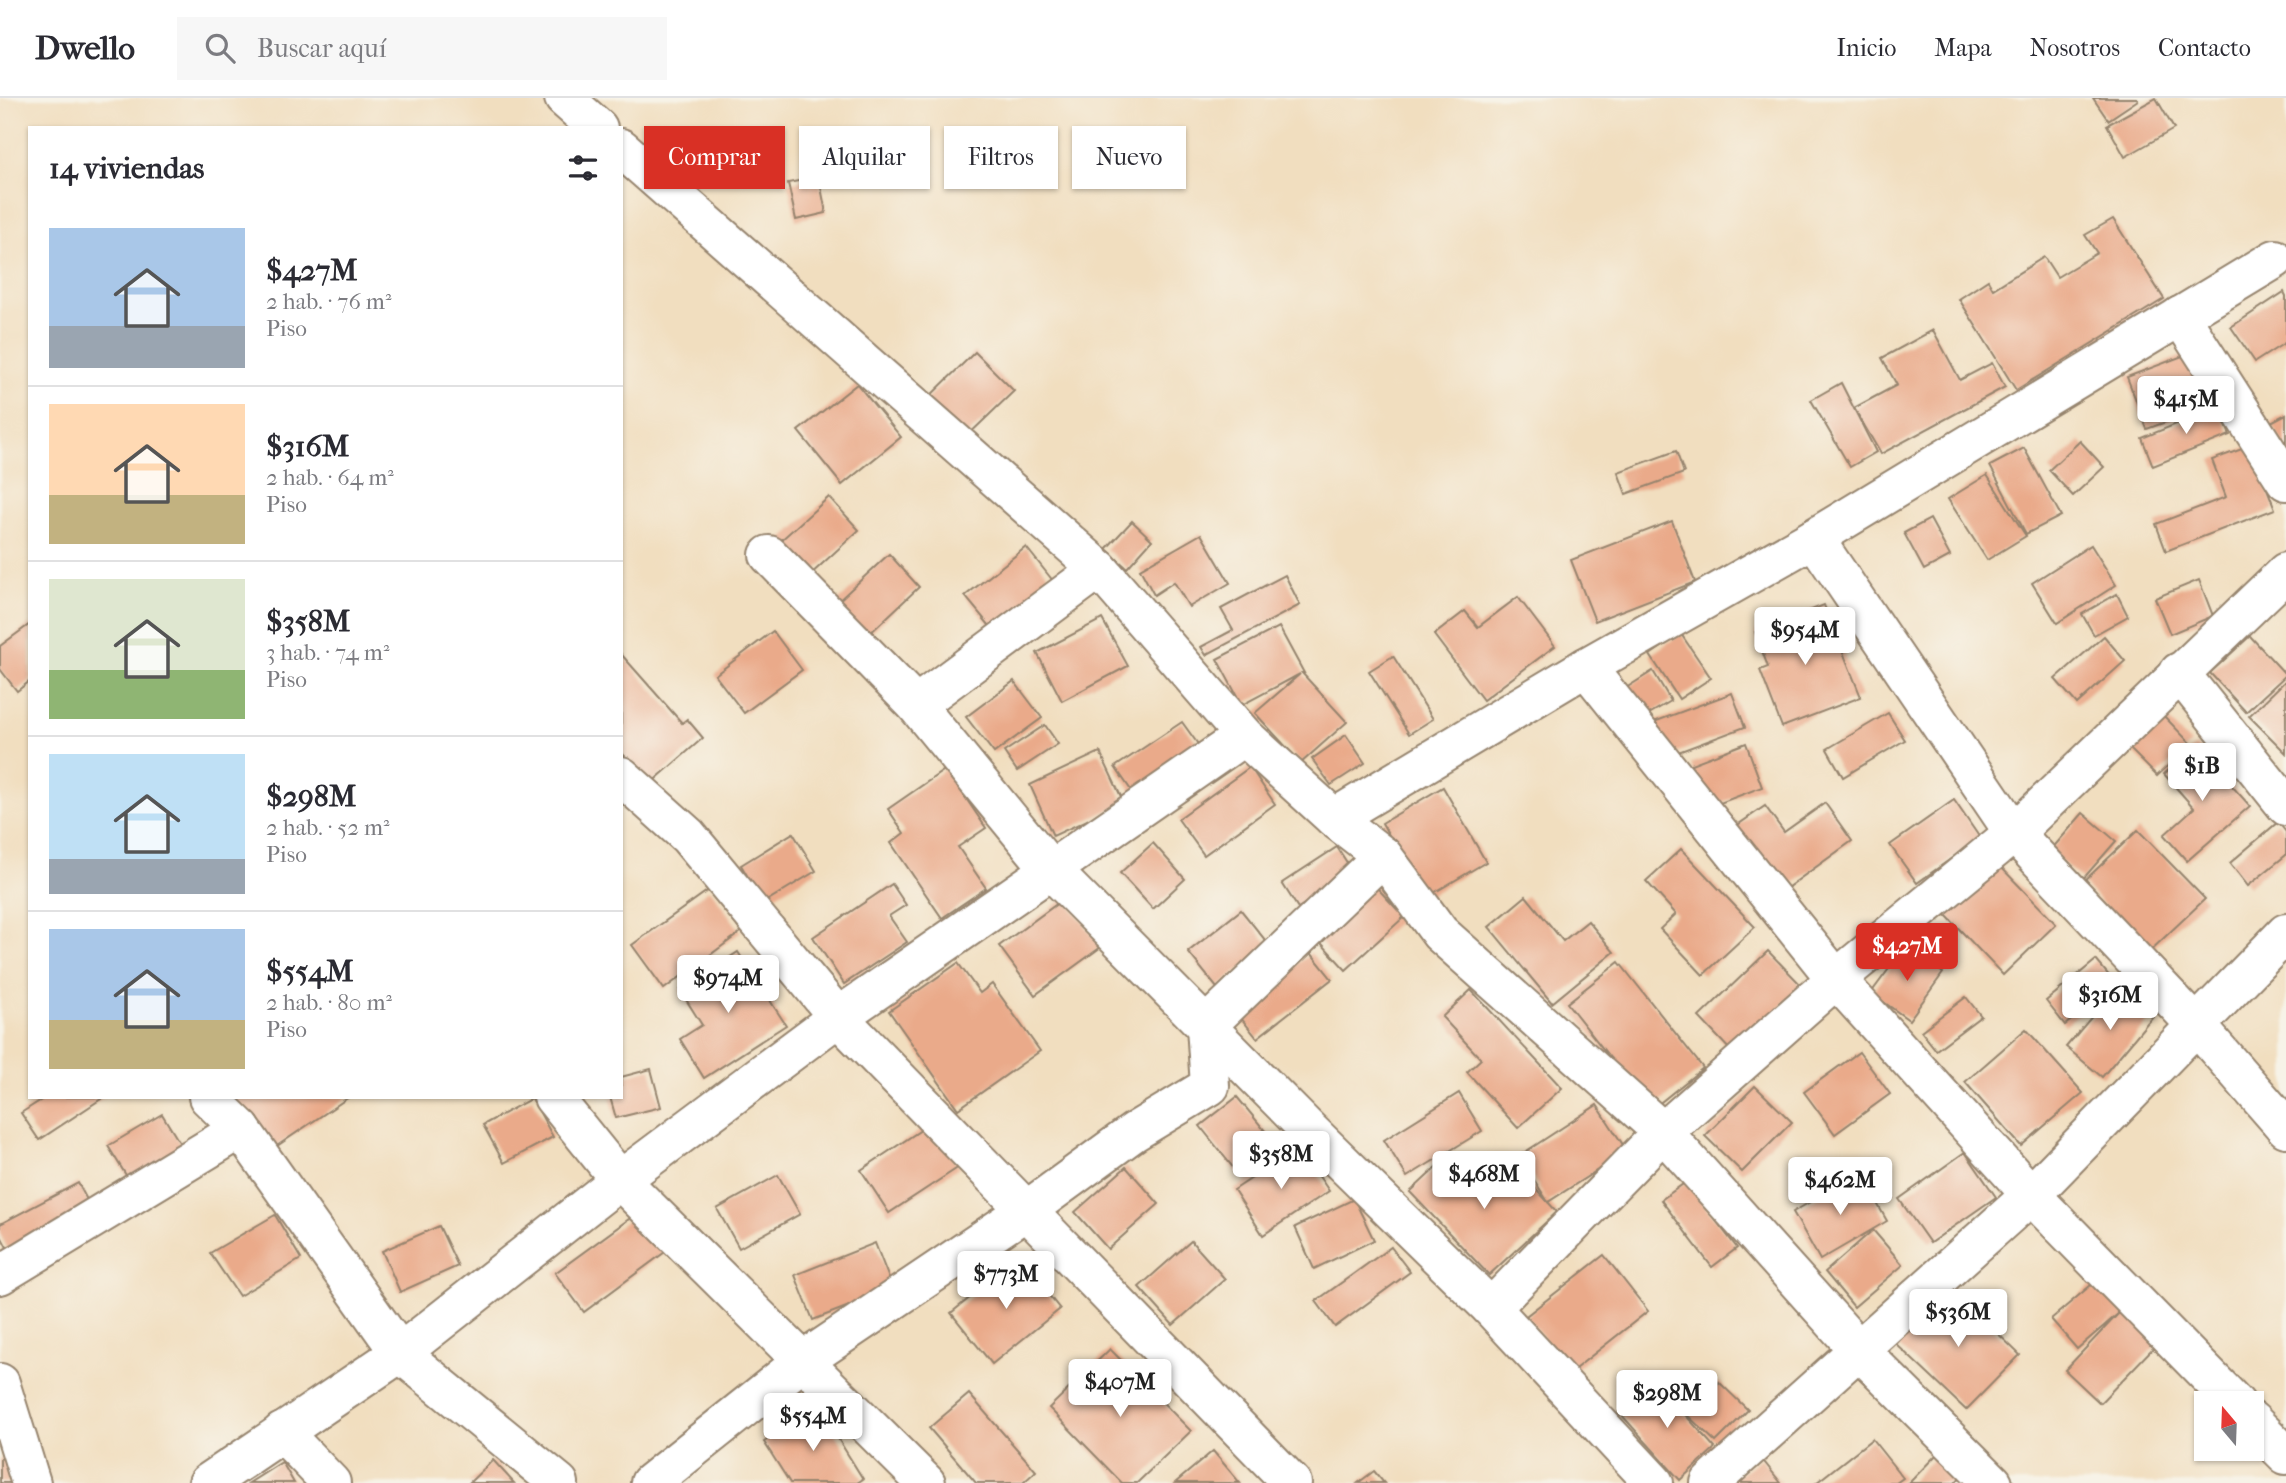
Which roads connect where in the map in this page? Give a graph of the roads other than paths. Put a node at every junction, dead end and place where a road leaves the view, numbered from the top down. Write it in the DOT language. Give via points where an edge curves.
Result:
graph roads {
  1 [pos="564,98"];
  2 [pos="596,126"];
  3 [pos="623,150"];
  4 [pos="2276,259"];
  5 [pos="2180,316"];
  6 [pos="2286,481"];
  7 [pos="1814,538"];
  8 [pos="769,555"];
  9 [pos="1099,569"];
  10 [pos="2286,572"];
  11 [pos="1587,667"];
  12 [pos="2179,672"];
  13 [pos="916,705"];
  14 [pos="1244,736"];
  15 [pos="623,778"];
  16 [pos="2286,806"];
  17 [pos="1334,818"];
  18 [pos="2014,833"];
  19 [pos="1383,856"];
  20 [pos="1052,871"];
  21 [pos="2286,933"];
  22 [pos="1836,979"];
  23 [pos="838,1017"];
  24 [pos="1206,1026"];
  25 [pos="2197,1026"];
  26 [pos="210,1099"];
  27 [pos="555,1099"];
  28 [pos="2286,1128"];
  29 [pos="241,1129"];
  30 [pos="1663,1132"];
  31 [pos="620,1180"];
  32 [pos="2031,1195"];
  33 [pos="1027,1210"];
  34 [pos="0,1275"];
  35 [pos="1491,1308"];
  36 [pos="1858,1349"];
  37 [pos="400,1353"];
  38 [pos="803,1361"];
  39 [pos="0,1383"];
  40 [pos="2223,1391"];
  41 [pos="282,1432"];
  42 [pos="2264,1432"];
  43 [pos="2286,1455"];
  44 [pos="2286,1465"];
  45 [pos="31,1483"];
  46 [pos="208,1483"];
  47 [pos="331,1483"];
  48 [pos="559,1483"];
  49 [pos="650,1483"];
  50 [pos="926,1483"];
  51 [pos="1292,1483"];
  52 [pos="1654,1483"];
  53 [pos="1710,1483"];
  54 [pos="1993,1483"];
  55 [pos="2267,1483"];
  1 -- 2 [label="street"];
  3 -- 9 [label="street"];
  4 -- 5 [label="street"];
  5 -- 6 [label="street"];
  5 -- 7 [label="street"];
  7 -- 11 [label="street"];
  7 -- 18 [label="street"];
  8 -- 13 [label="street"];
  9 -- 13 [label="street"];
  9 -- 14 [label="street"];
  10 -- 12 [label="street"];
  11 -- 17 [label="street"];
  11 -- 22 [label="street"];
  12 -- 16 [label="street"];
  12 -- 18 [label="street"];
  13 -- 20 [label="street"];
  14 -- 17 [label="street"];
  14 -- 20 [label="street"];
  15 -- 23 [label="street" via="688,836"];
  17 -- 19 [label="street"];
  18 -- 22 [label="street"];
  18 -- 25 [label="street"];
  19 -- 24 [label="street"];
  19 -- 30 [label="street" via="1440,933"];
  20 -- 23 [label="street"];
  20 -- 24 [label="street"];
  21 -- 25 [label="street"];
  22 -- 30 [label="street"];
  22 -- 32 [label="street"];
  23 -- 31 [label="street"];
  23 -- 33 [label="street"];
  24 -- 33 [label="street" via="1210,1086 1134,1132"];
  24 -- 35 [label="street"];
  25 -- 28 [label="street"];
  25 -- 32 [label="street"];
  26 -- 29 [label="street"];
  27 -- 31 [label="street"];
  29 -- 34 [label="street"];
  29 -- 37 [label="street"];
  30 -- 35 [label="street"];
  30 -- 36 [label="street"];
  31 -- 37 [label="street"];
  31 -- 38 [label="street"];
  32 -- 36 [label="street"];
  32 -- 40 [label="street"];
  33 -- 38 [label="street"];
  33 -- 51 [label="street"];
  35 -- 52 [label="street"];
  36 -- 53 [label="street"];
  36 -- 54 [label="street"];
  37 -- 41 [label="street"];
  37 -- 48 [label="street"];
  38 -- 49 [label="street"];
  38 -- 50 [label="street"];
  39 -- 45 [label="street"];
  41 -- 46 [label="street"];
  41 -- 47 [label="street"];
  42 -- 43 [label="street"];
  44 -- 55 [label="street"];
}
